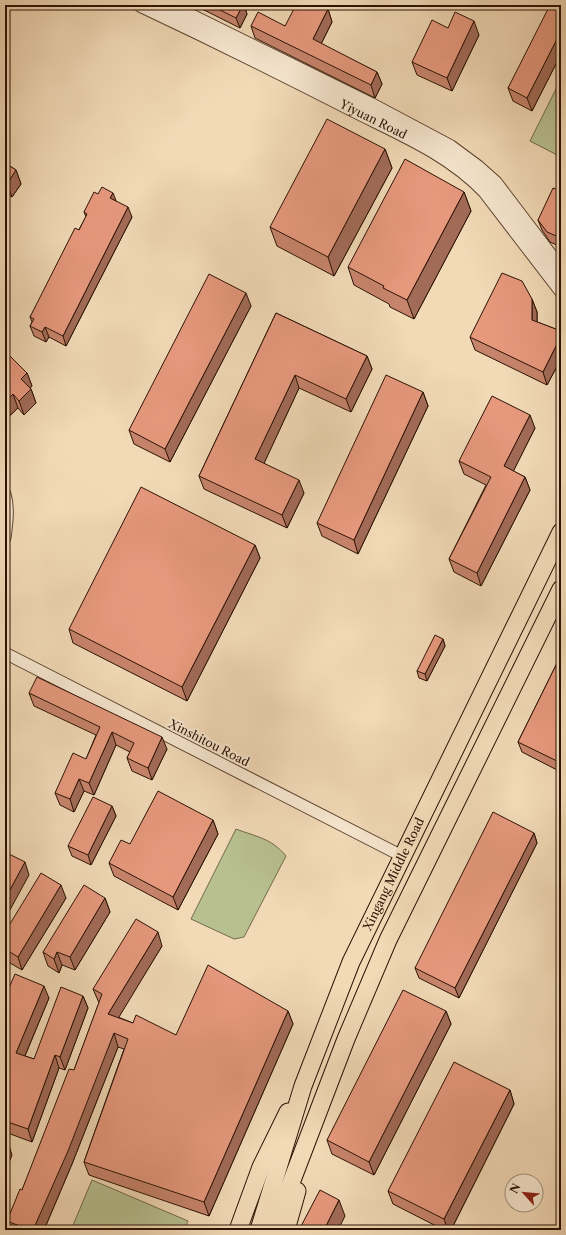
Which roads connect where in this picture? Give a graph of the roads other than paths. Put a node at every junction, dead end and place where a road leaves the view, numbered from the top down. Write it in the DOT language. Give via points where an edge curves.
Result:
graph roads {
  1 [pos="140,5"];
  2 [pos="168,5"];
  3 [pos="561,270"];
  4 [pos="561,290"];
  5 [pos="5,494"];
  6 [pos="561,532"];
  7 [pos="5,538"];
  8 [pos="561,589"];
  9 [pos="5,653"];
  10 [pos="402,856"];
  11 [pos="303,1086"];
  12 [pos="325,1097"];
  13 [pos="238,1230"];
  14 [pos="259,1230"];
  15 [pos="273,1230"];
  16 [pos="286,1230"];
  1 -- 4 [label="street, Yiyuan Road" via="450,160 485,191"];
  2 -- 3 [label="street, Yiyuan Road" via="450,147 498,187"];
  5 -- 7 [label="street"];
  6 -- 10 [label="main road, Xingang Middle Road"];
  8 -- 12 [label="main road, Xingang Middle Road" via="388,940"];
  9 -- 10 [label="street, Xinshitou Road"];
  10 -- 11 [label="main road, Xingang Middle Road" via="348,969"];
  11 -- 13 [label="main road" via="268,1150"];
  11 -- 14 [label="main road, Xingang Middle Road"];
  12 -- 15 [label="main road, Xingang Middle Road"];
  12 -- 16 [label="main road"];
}
